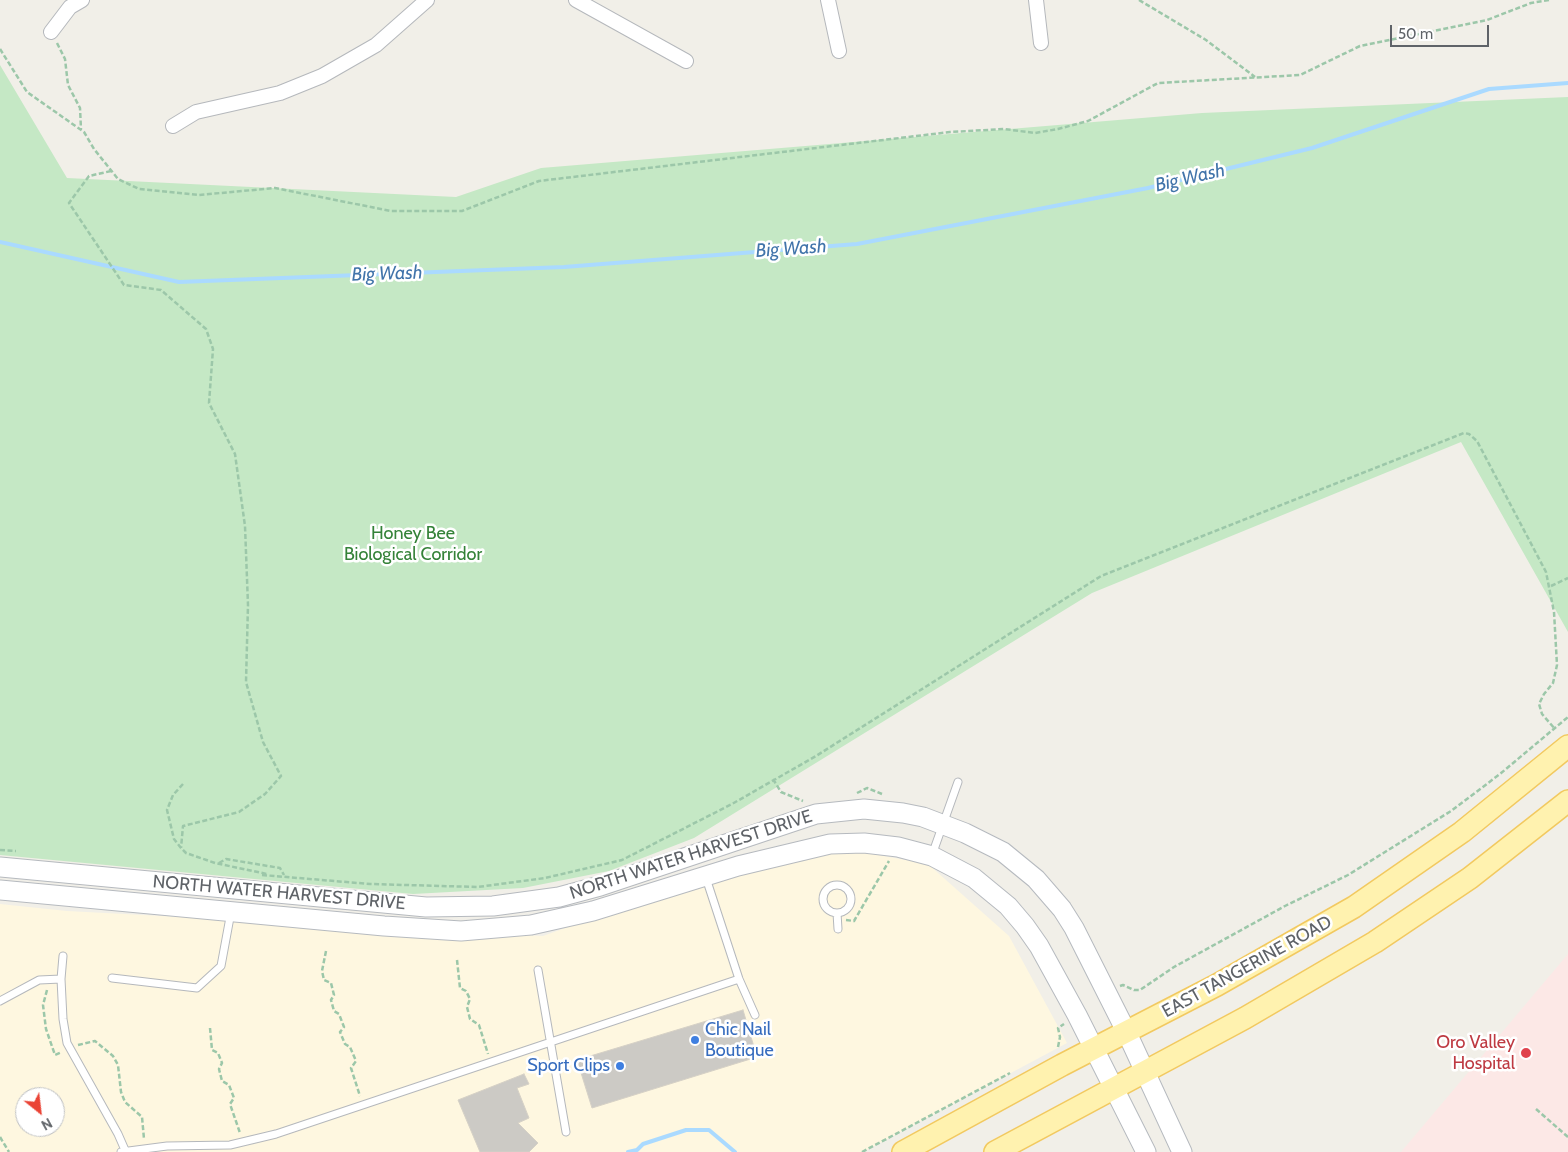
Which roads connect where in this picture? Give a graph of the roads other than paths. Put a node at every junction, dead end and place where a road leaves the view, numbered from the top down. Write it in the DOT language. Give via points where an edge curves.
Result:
graph roads {
  1 [pos="82,0"];
  2 [pos="427,0"];
  3 [pos="576,0"];
  4 [pos="828,0"];
  5 [pos="1036,0"];
  6 [pos="51,32"];
  7 [pos="1041,43"];
  8 [pos="839,51"];
  9 [pos="686,61"];
  10 [pos="173,126"];
  11 [pos="1568,746"];
  12 [pos="958,782"];
  13 [pos="1568,801"];
  14 [pos="945,825"];
  15 [pos="932,856"];
  16 [pos="0,867"];
  17 [pos="705,875"];
  18 [pos="0,890"];
  19 [pos="231,912"];
  20 [pos="838,921"];
  21 [pos="63,956"];
  22 [pos="538,970"];
  23 [pos="112,978"];
  24 [pos="739,979"];
  25 [pos="61,980"];
  26 [pos="0,1001"];
  27 [pos="756,1015"];
  28 [pos="1127,1033"];
  29 [pos="551,1042"];
  30 [pos="1095,1049"];
  31 [pos="1143,1070"];
  32 [pos="1114,1086"];
  33 [pos="566,1132"];
  34 [pos="123,1151"];
  35 [pos="903,1152"];
  36 [pos="995,1152"];
  37 [pos="1146,1152"];
  38 [pos="1182,1152"];
  1 -- 6 [label="street" via="70,7"];
  2 -- 10 [label="street" via="376,45 322,76 280,93 196,112"];
  3 -- 9 [label="street"];
  4 -- 8 [label="street"];
  5 -- 7 [label="street"];
  11 -- 28 [label="main road, EAST TANGERINE ROAD" via="1462,832 1354,907"];
  12 -- 14 [label="lane"];
  13 -- 31 [label="main road" via="1470,878 1375,942 1252,1014"];
  14 -- 15 [label="lane"];
  14 -- 16 [label="street, NORTH WATER HARVEST DRIVE" via="885,810 857,809 816,814 600,886 560,897 493,906 426,907"];
  14 -- 28 [label="street, NORTH WATER HARVEST DRIVE" via="1002,852 1050,894 1074,928"];
  15 -- 17 [label="street, NORTH WATER HARVEST DRIVE" via="898,847 830,844"];
  15 -- 30 [label="street, NORTH WATER HARVEST DRIVE" via="974,878 1025,926"];
  17 -- 19 [label="street, NORTH WATER HARVEST DRIVE" via="593,911 531,925 490,929 431,930"];
  17 -- 24 [label="lane"];
  18 -- 19 [label="street, NORTH WATER HARVEST DRIVE"];
  19 -- 23 [label="lane" via="221,966 197,988"];
  20 -- 20 [label="lane" via="851,896 843,886 836,885 823,896 826,908"];
  21 -- 25 [label="lane"];
  22 -- 29 [label="lane"];
  24 -- 27 [label="lane"];
  24 -- 29 [label="lane"];
  25 -- 26 [label="lane" via="39,980"];
  25 -- 34 [label="lane" via="63,1020 70,1048 118,1134"];
  28 -- 30 [label="main road, EAST TANGERINE ROAD"];
  28 -- 31 [label="street, NORTH WATER HARVEST DRIVE"];
  29 -- 33 [label="lane"];
  29 -- 34 [label="lane" via="276,1134 230,1145"];
  30 -- 32 [label="street, NORTH WATER HARVEST DRIVE"];
  30 -- 35 [label="main road, EAST TANGERINE ROAD"];
  31 -- 32 [label="main road"];
  31 -- 38 [label="street, NORTH WATER HARVEST DRIVE"];
  32 -- 36 [label="main road"];
  32 -- 37 [label="street, NORTH WATER HARVEST DRIVE"];
}
